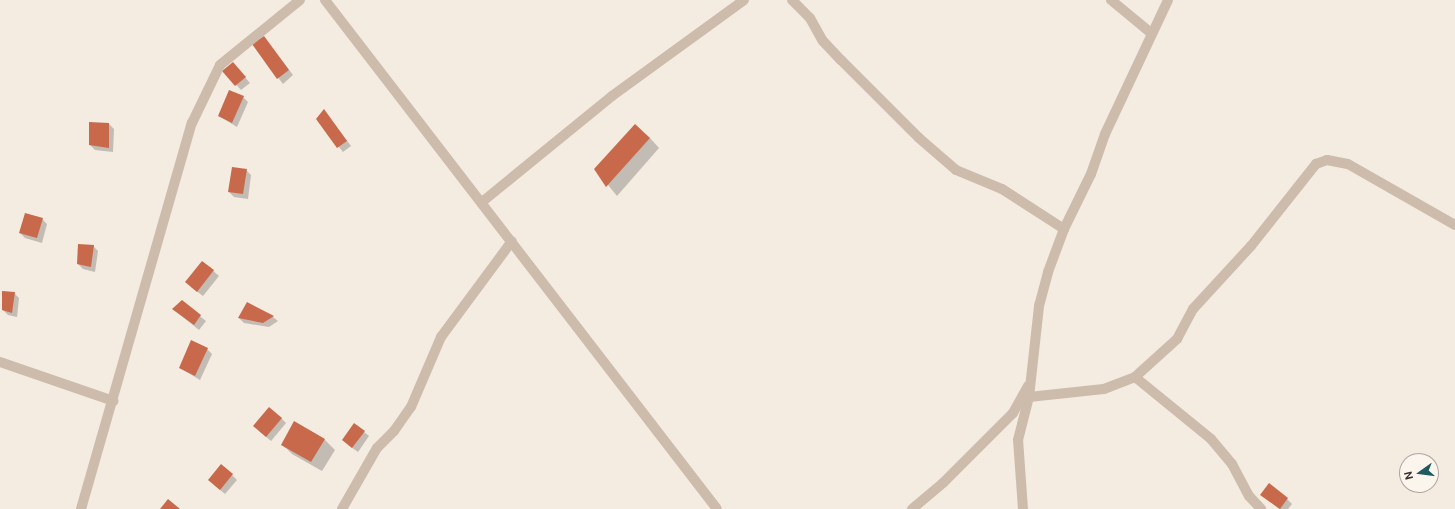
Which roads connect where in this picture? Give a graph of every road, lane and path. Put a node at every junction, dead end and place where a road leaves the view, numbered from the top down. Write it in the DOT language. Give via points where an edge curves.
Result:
graph roads {
  1 [pos="300,0"];
  2 [pos="325,0"];
  3 [pos="744,0"];
  4 [pos="792,0"];
  5 [pos="1111,0"];
  6 [pos="1168,0"];
  7 [pos="1151,34"];
  8 [pos="482,202"];
  9 [pos="1455,224"];
  10 [pos="1064,228"];
  11 [pos="512,241"];
  12 [pos="0,362"];
  13 [pos="1135,377"];
  14 [pos="1029,383"];
  15 [pos="1028,397"];
  16 [pos="113,401"];
  17 [pos="81,509"];
  18 [pos="342,509"];
  19 [pos="717,509"];
  20 [pos="912,509"];
  21 [pos="1023,509"];
  22 [pos="1261,509"];
  1 -- 16 [label="street" via="220,65 192,124"];
  2 -- 8 [label="street"];
  3 -- 8 [label="street" via="612,96"];
  4 -- 10 [label="street" via="810,18 823,41 841,60 918,138 956,170 1002,189"];
  5 -- 7 [label="street"];
  6 -- 7 [label="street"];
  7 -- 10 [label="street" via="1105,134 1091,174"];
  8 -- 11 [label="street"];
  9 -- 13 [label="street" via="1348,164 1327,160 1316,164 1251,246 1193,309 1177,339"];
  10 -- 14 [label="street" via="1039,306"];
  11 -- 18 [label="street" via="441,337 411,407 394,431 377,448"];
  11 -- 19 [label="street"];
  12 -- 16 [label="street"];
  13 -- 15 [label="street" via="1104,389"];
  13 -- 22 [label="street" via="1211,439 1232,464 1249,496"];
  14 -- 15 [label="street"];
  14 -- 20 [label="street" via="1012,413 943,483"];
  15 -- 21 [label="street" via="1018,440"];
  16 -- 17 [label="street"];
}
